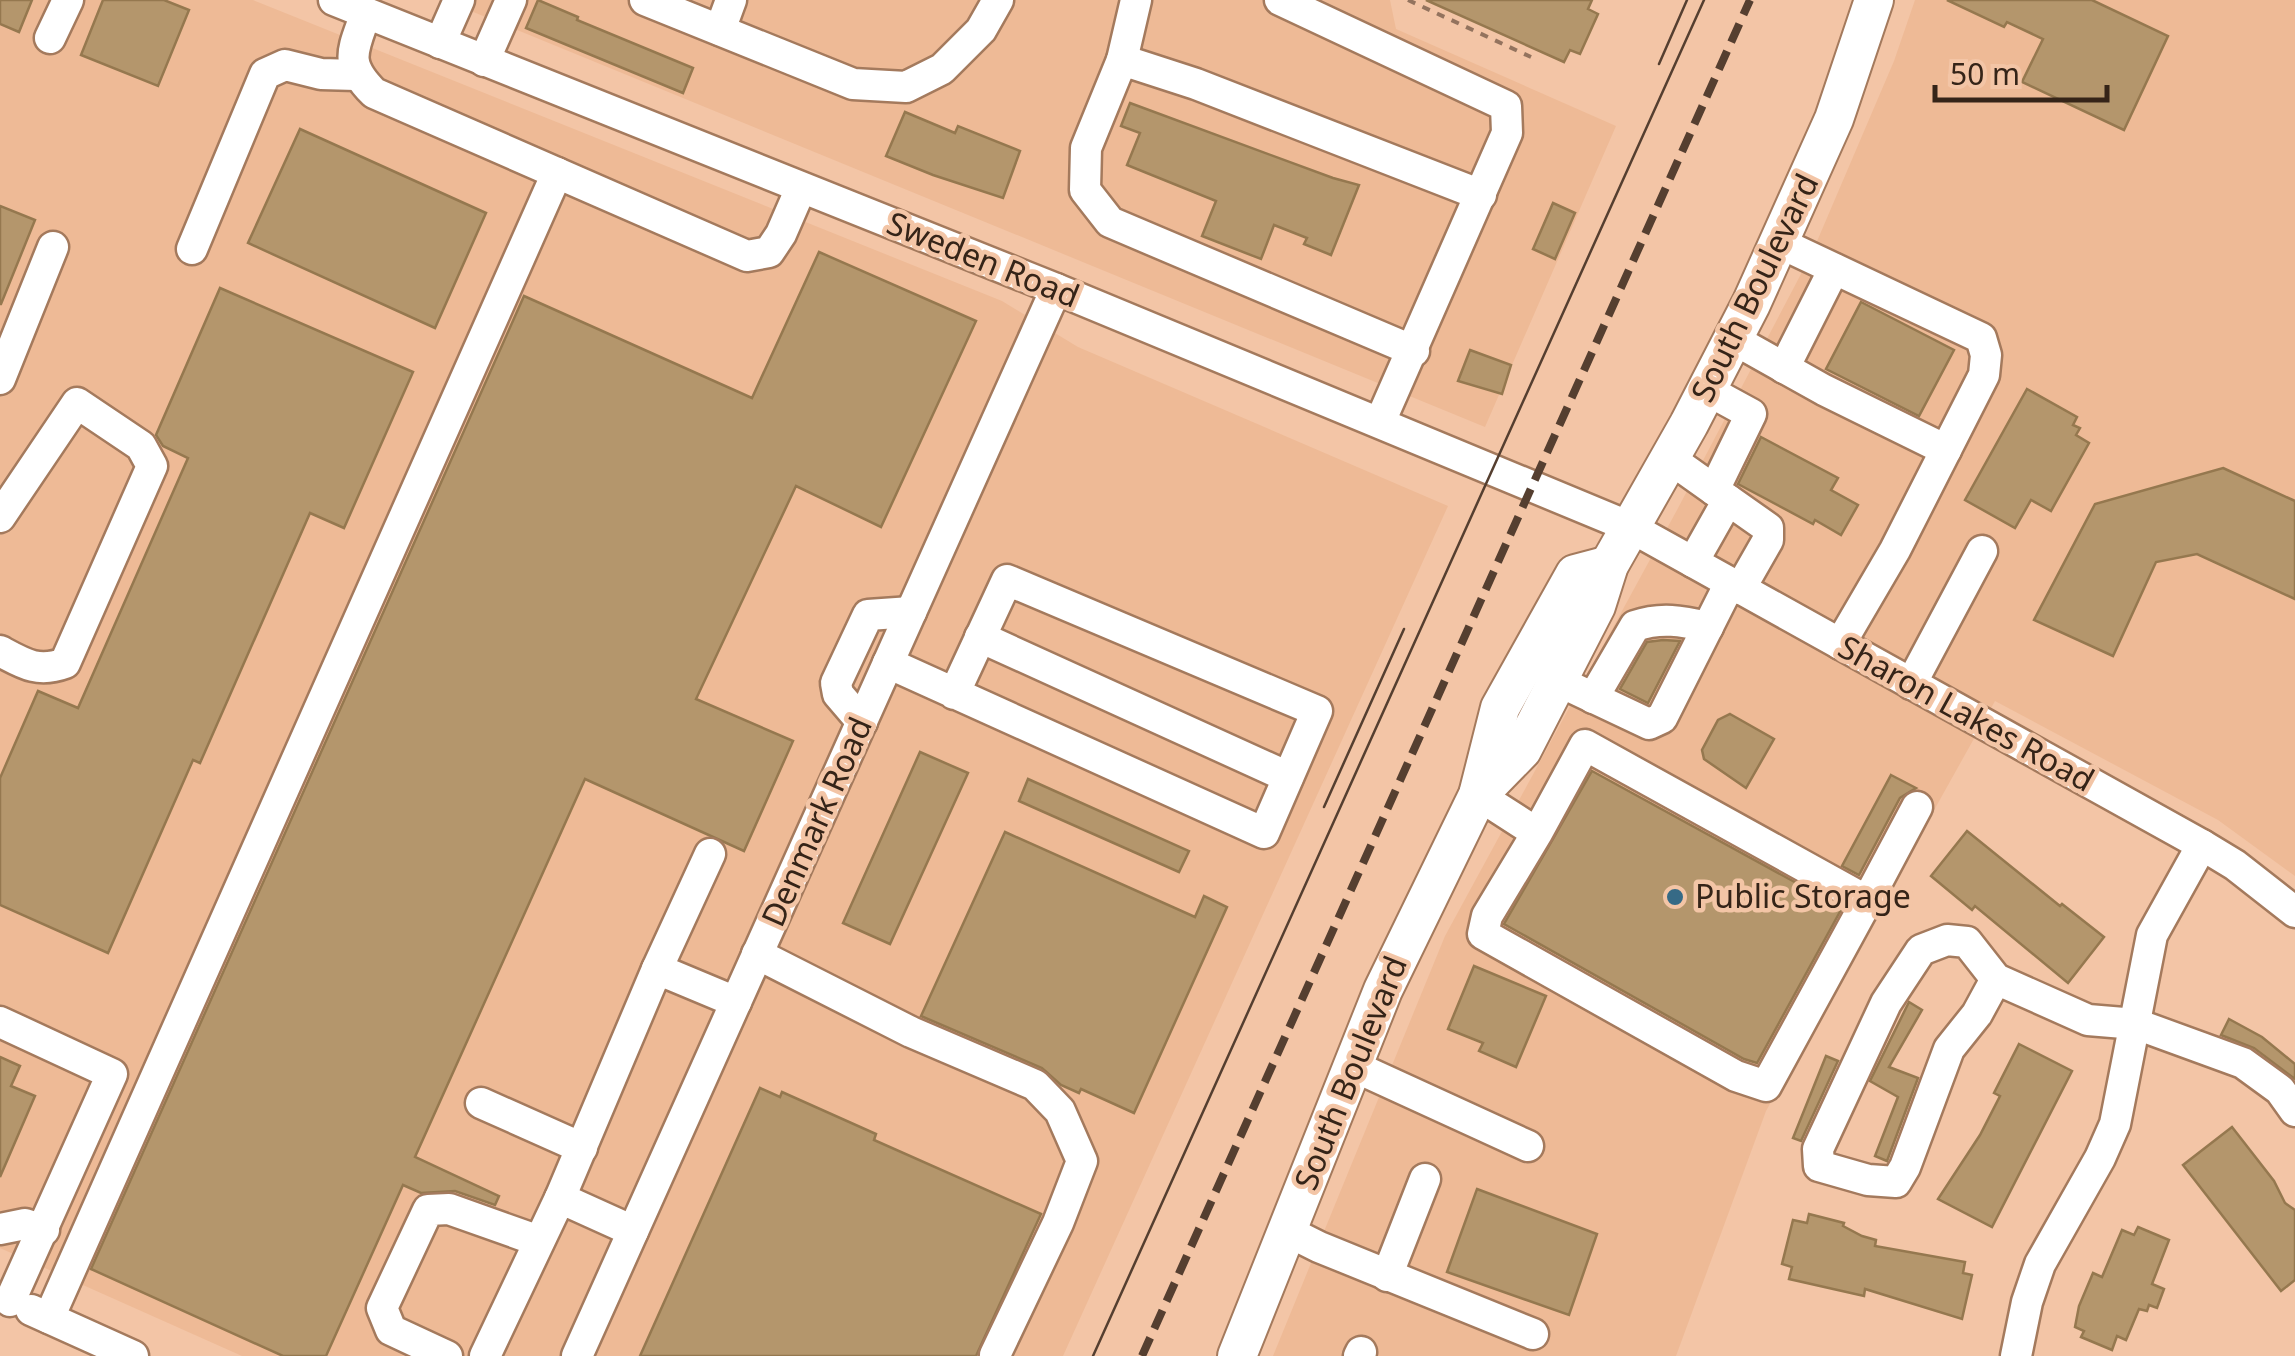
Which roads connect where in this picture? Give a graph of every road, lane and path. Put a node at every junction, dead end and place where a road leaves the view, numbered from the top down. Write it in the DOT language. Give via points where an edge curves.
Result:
graph roads {
  1 [pos="68,0"];
  2 [pos="334,0"];
  3 [pos="459,0"];
  4 [pos="511,0"];
  5 [pos="645,0"];
  6 [pos="732,0"];
  7 [pos="998,0"];
  8 [pos="1136,0"];
  9 [pos="1280,0"];
  10 [pos="1408,0"];
  11 [pos="1874,0"];
  12 [pos="366,13"];
  13 [pos="720,30"];
  14 [pos="50,38"];
  15 [pos="440,44"];
  16 [pos="1531,57"];
  17 [pos="1122,60"];
  18 [pos="484,62"];
  19 [pos="356,75"];
  20 [pos="557,173"];
  21 [pos="801,188"];
  22 [pos="1481,195"];
  23 [pos="1780,243"];
  24 [pos="53,246"];
  25 [pos="192,249"];
  26 [pos="1834,269"];
  27 [pos="1056,288"];
  28 [pos="1733,339"];
  29 [pos="1414,351"];
  30 [pos="1784,368"];
  31 [pos="0,379"];
  32 [pos="1706,390"];
  33 [pos="1380,422"];
  34 [pos="1946,450"];
  35 [pos="1669,458"];
  36 [pos="1721,495"];
  37 [pos="0,513"];
  38 [pos="1630,526"];
  39 [pos="1982,552"];
  40 [pos="1693,562"];
  41 [pos="1609,565"];
  42 [pos="1735,586"];
  43 [pos="1596,606"];
  44 [pos="911,612"];
  45 [pos="1635,626"];
  46 [pos="1708,628"];
  47 [pos="980,638"];
  48 [pos="1840,644"];
  49 [pos="0,651"];
  50 [pos="888,664"];
  51 [pos="1558,682"];
  52 [pos="1911,684"];
  53 [pos="954,694"];
  54 [pos="1593,698"];
  55 [pos="862,722"];
  56 [pos="1288,777"];
  57 [pos="1478,795"];
  58 [pos="1917,807"];
  59 [pos="1536,833"];
  60 [pos="2202,845"];
  61 [pos="710,854"];
  62 [pos="1868,901"];
  63 [pos="2295,912"];
  64 [pos="757,954"];
  65 [pos="657,969"];
  66 [pos="1996,979"];
  67 [pos="736,1002"];
  68 [pos="0,1022"];
  69 [pos="2136,1024"];
  70 [pos="1352,1066"];
  71 [pos="481,1103"];
  72 [pos="2295,1112"];
  73 [pos="1528,1146"];
  74 [pos="582,1148"];
  75 [pos="1425,1180"];
  76 [pos="560,1198"];
  77 [pos="0,1229"];
  78 [pos="44,1230"];
  79 [pos="633,1231"];
  80 [pos="1287,1231"];
  81 [pos="539,1242"];
  82 [pos="1387,1276"];
  83 [pos="5,1298"];
  84 [pos="49,1318"];
  85 [pos="1533,1334"];
  86 [pos="133,1356"];
  87 [pos="447,1356"];
  88 [pos="485,1356"];
  89 [pos="577,1356"];
  90 [pos="995,1356"];
  91 [pos="1237,1356"];
  92 [pos="2016,1356"];
  1 -- 14 [label="street"];
  2 -- 12 [label="street, Sweden Road"];
  3 -- 15 [label="street"];
  4 -- 18 [label="street"];
  5 -- 13 [label="street"];
  6 -- 13 [label="street"];
  7 -- 13 [label="street" via="981,30 942,69 906,87 853,84"];
  8 -- 17 [label="street"];
  9 -- 22 [label="street" via="1506,106 1507,133"];
  10 -- 16 [label="path"];
  11 -- 23 [label="main road, South Boulevard" via="1834,119"];
  12 -- 15 [label="street, Sweden Road"];
  12 -- 19 [label="street" via="352,53"];
  15 -- 18 [label="street, Sweden Road"];
  17 -- 22 [label="street"];
  17 -- 29 [label="street" via="1086,148 1085,190 1110,222"];
  18 -- 21 [label="street, Sweden Road"];
  19 -- 20 [label="street" via="374,93"];
  19 -- 25 [label="street" via="285,65 265,74"];
  20 -- 21 [label="street" via="747,256 768,252"];
  20 -- 84 [label="street"];
  21 -- 27 [label="street, Sweden Road"];
  22 -- 29 [label="street"];
  23 -- 26 [label="street"];
  23 -- 28 [label="main road, South Boulevard"];
  24 -- 31 [label="street"];
  26 -- 30 [label="street"];
  26 -- 34 [label="street" via="1980,338 1984,375"];
  27 -- 33 [label="street, Sweden Road"];
  27 -- 44 [label="street, Denmark Road"];
  28 -- 30 [label="street"];
  28 -- 32 [label="main road, South Boulevard"];
  29 -- 33 [label="street"];
  30 -- 34 [label="street"];
  32 -- 35 [label="main road, South Boulevard"];
  32 -- 36 [label="street" via="1751,414"];
  33 -- 38 [label="street, Sweden Road"];
  34 -- 48 [label="street"];
  35 -- 36 [label="street"];
  35 -- 38 [label="main road, South Boulevard"];
  36 -- 40 [label="street"];
  36 -- 42 [label="street" via="1768,528 1768,540"];
  37 -- 49 [label="street" via="76,402 141,446 152,466 65,663 30,667"];
  38 -- 40 [label="street, Sharon Lakes Road"];
  38 -- 41 [label="main road, South Boulevard"];
  39 -- 52 [label="street"];
  40 -- 42 [label="street, Sharon Lakes Road"];
  41 -- 43 [label="main road, South Boulevard"];
  41 -- 57 [label="main road, South Boulevard" via="1574,574 1500,708"];
  42 -- 46 [label="street"];
  42 -- 48 [label="street, Sharon Lakes Road"];
  43 -- 45 [label="street"];
  43 -- 51 [label="main road, South Boulevard"];
  44 -- 50 [label="street, Denmark Road"];
  44 -- 55 [label="street" via="868,615 836,683"];
  45 -- 46 [label="street" via="1674,620"];
  45 -- 54 [label="street"];
  46 -- 54 [label="street" via="1662,718 1649,724"];
  47 -- 53 [label="street"];
  47 -- 56 [label="street"];
  47 -- 56 [label="street" via="1007,580 1317,711"];
  48 -- 52 [label="street, Sharon Lakes Road"];
  50 -- 53 [label="street"];
  50 -- 55 [label="street, Denmark Road"];
  51 -- 54 [label="street"];
  51 -- 57 [label="main road, South Boulevard" via="1522,750"];
  52 -- 60 [label="street, Sharon Lakes Road"];
  53 -- 56 [label="street" via="1264,832"];
  55 -- 64 [label="street, Denmark Road"];
  57 -- 59 [label="street"];
  57 -- 70 [label="main road, South Boulevard"];
  58 -- 62 [label="street"];
  59 -- 62 [label="street" via="1585,745"];
  59 -- 62 [label="street" via="1486,916 1483,934 1736,1076 1766,1086"];
  60 -- 63 [label="street, Sharon Lakes Road"];
  60 -- 69 [label="street" via="2152,936"];
  61 -- 65 [label="street"];
  64 -- 67 [label="street, Denmark Road"];
  64 -- 90 [label="street" via="1035,1085 1060,1110 1082,1161"];
  65 -- 67 [label="street"];
  65 -- 74 [label="street"];
  66 -- 66 [label="street" via="1968,942 1947,940 1920,950 1840,1100 1818,1149 1820,1166 1896,1182 1950,1050"];
  66 -- 69 [label="street" via="2088,1020"];
  67 -- 79 [label="street, Denmark Road"];
  68 -- 78 [label="street" via="112,1074"];
  69 -- 72 [label="street" via="2243,1063 2280,1090"];
  69 -- 92 [label="street" via="2115,1124 2040,1264"];
  70 -- 73 [label="street"];
  70 -- 80 [label="main road, South Boulevard"];
  71 -- 74 [label="street"];
  74 -- 76 [label="street"];
  75 -- 82 [label="street"];
  76 -- 79 [label="street"];
  76 -- 81 [label="street"];
  77 -- 78 [label="street" via="26,1224"];
  78 -- 83 [label="street"];
  79 -- 89 [label="street, Denmark Road"];
  80 -- 82 [label="street"];
  80 -- 91 [label="main road, South Boulevard"];
  81 -- 87 [label="street" via="449,1208 428,1210 382,1308 391,1330"];
  81 -- 88 [label="street"];
  82 -- 85 [label="street"];
  83 -- 84 [label="street"];
  84 -- 86 [label="street"];
}
